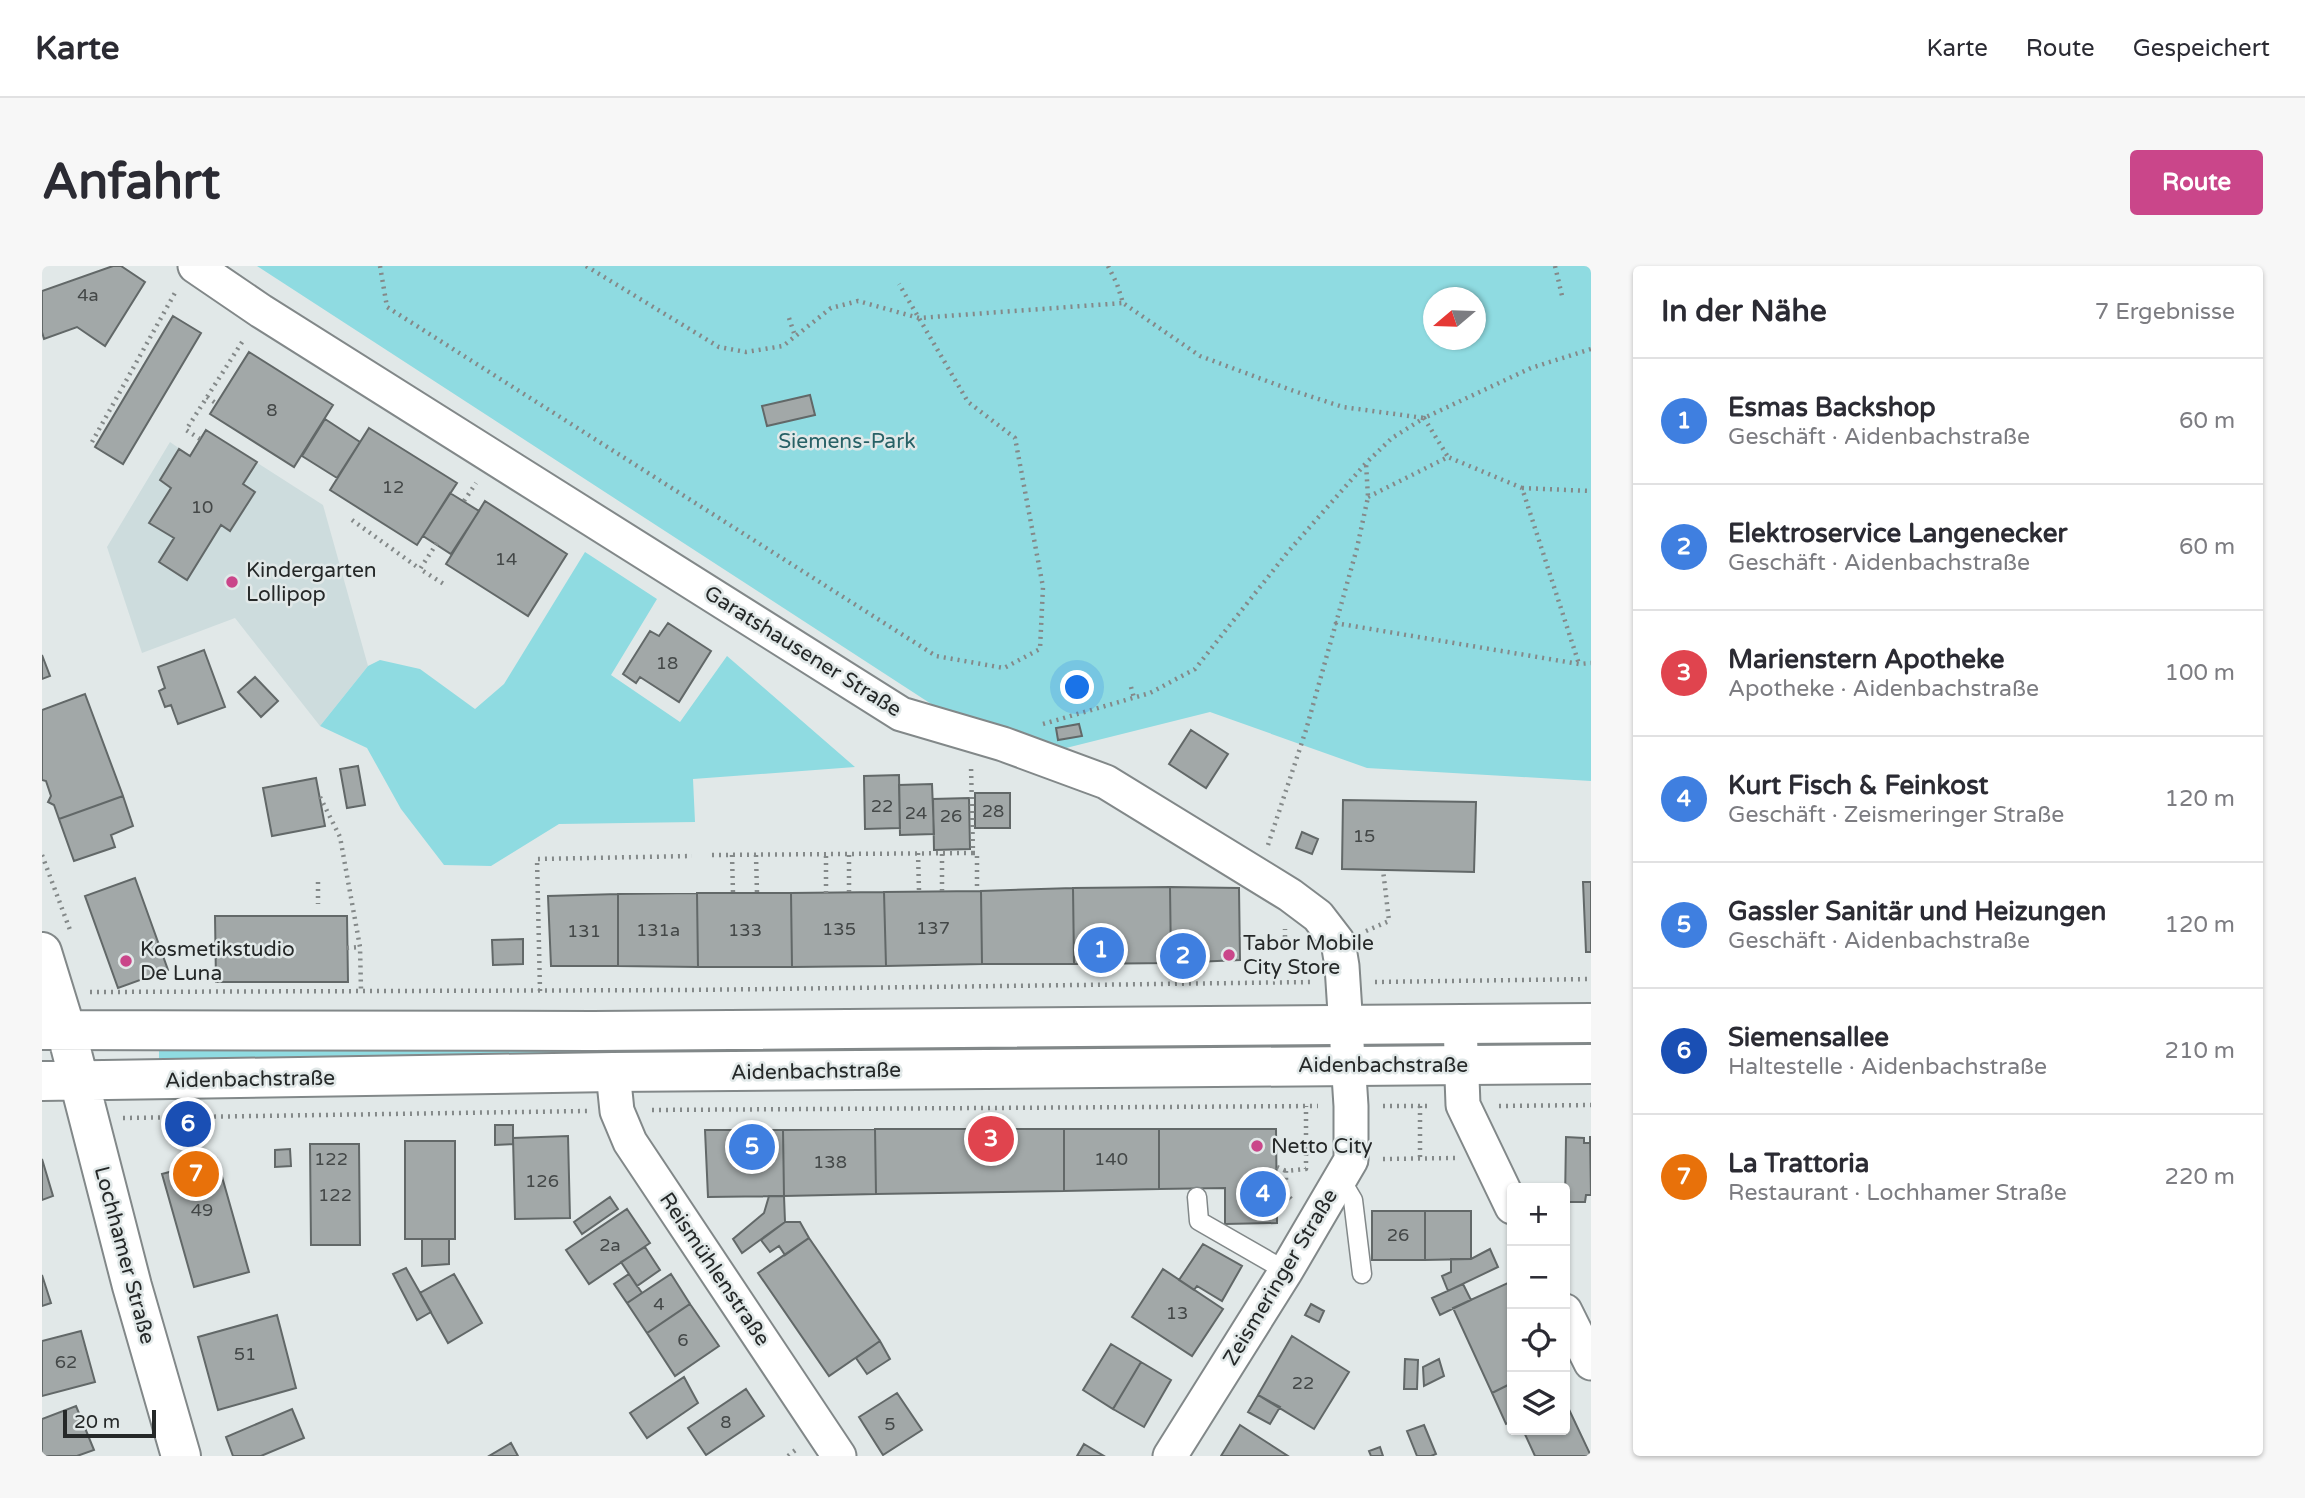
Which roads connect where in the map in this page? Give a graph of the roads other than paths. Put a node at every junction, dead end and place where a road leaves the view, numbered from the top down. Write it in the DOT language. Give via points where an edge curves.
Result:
graph roads {
  1 [pos="186,278"];
  2 [pos="58,947"];
  3 [pos="1591,1023"];
  4 [pos="1460,1024"];
  5 [pos="1347,1045"];
  6 [pos="60,1055"];
  7 [pos="1460,1064"];
  8 [pos="1591,1064"];
  9 [pos="613,1072"];
  10 [pos="1345,1169"];
  11 [pos="1507,1197"];
  12 [pos="1197,1198"];
  13 [pos="1286,1271"];
  14 [pos="1362,1274"];
  15 [pos="1570,1321"];
  16 [pos="1591,1363"];
  17 [pos="181,1456"];
  18 [pos="839,1456"];
  19 [pos="1170,1456"];
  1 -- 5 [label="street, Garatshausener Straße" via="261,311 901,714 1003,744 1051,770 1106,782 1290,895 1318,916 1338,942"];
  2 -- 6 [label="street, Lochhamer Straße" via="72,987"];
  3 -- 4 [label="street, Aidenbachstraße"];
  4 -- 5 [label="street, Aidenbachstraße"];
  4 -- 7 [label="street"];
  5 -- 6 [label="street, Aidenbachstraße" via="593,1031"];
  5 -- 7 [label="street, Aidenbachstraße"];
  5 -- 9 [label="street, Aidenbachstraße"];
  5 -- 10 [label="street, Zeismeringer Straße" via="1351,1106"];
  6 -- 9 [label="street, Aidenbachstraße"];
  6 -- 17 [label="street, Lochhamer Straße" via="88,1117"];
  7 -- 8 [label="street, Aidenbachstraße"];
  7 -- 11 [label="street" via="1463,1105"];
  9 -- 18 [label="street, Reismühlenstraße" via="617,1111 630,1142"];
  10 -- 13 [label="street, Zeismeringer Straße"];
  10 -- 14 [label="lane"];
  12 -- 13 [label="lane" via="1199,1221"];
  13 -- 19 [label="street, Zeismeringer Straße"];
  15 -- 16 [label="street"];
}
